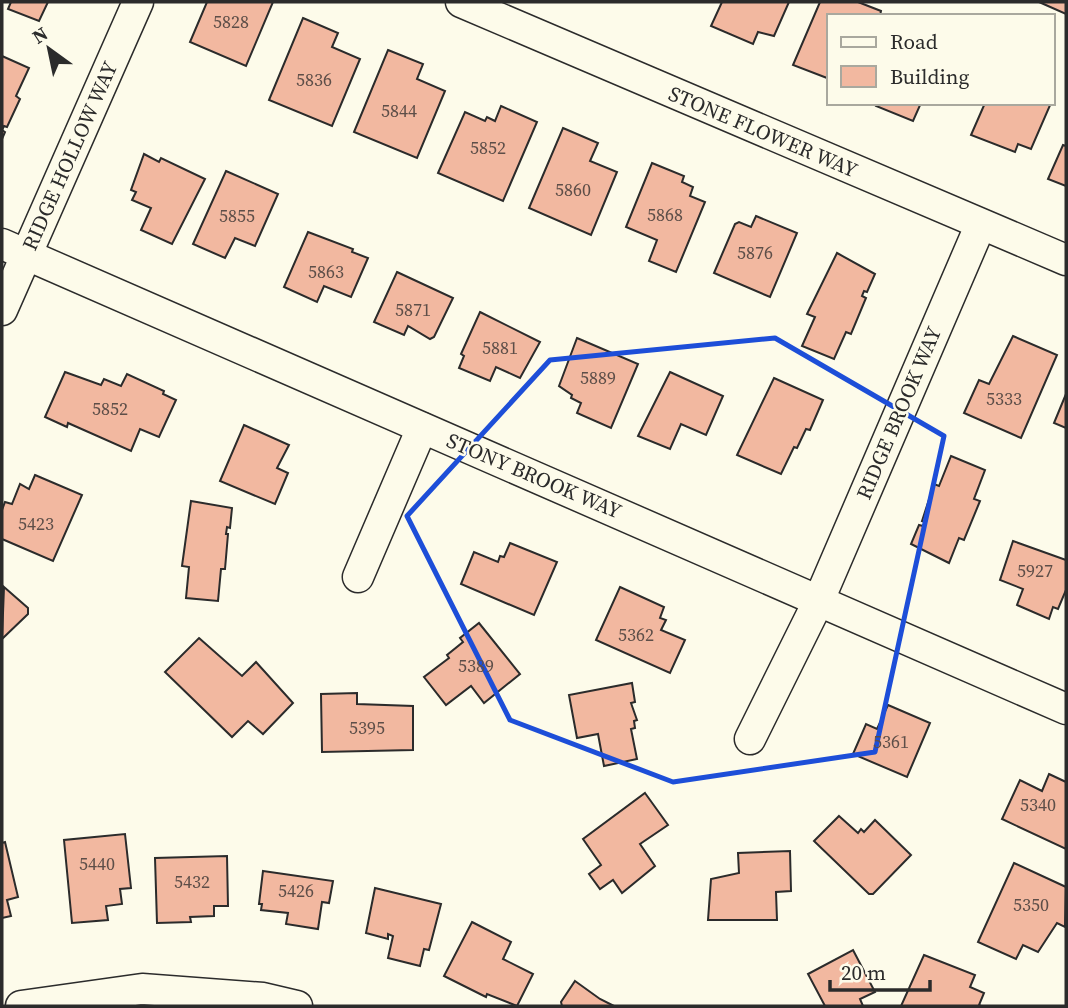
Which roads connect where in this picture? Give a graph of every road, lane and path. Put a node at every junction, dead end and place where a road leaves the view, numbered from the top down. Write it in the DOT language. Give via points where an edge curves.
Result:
graph roads {
  1 [pos="138,2"];
  2 [pos="461,2"];
  3 [pos="980,226"];
  4 [pos="14,250"];
  5 [pos="1066,260"];
  6 [pos="2,310"];
  7 [pos="422,428"];
  8 [pos="358,577"];
  9 [pos="819,600"];
  10 [pos="1066,709"];
  11 [pos="750,739"];
  12 [pos="21,1006"];
  13 [pos="297,1006"];
  1 -- 4 [label="street, RIDGE HOLLOW WAY"];
  2 -- 3 [label="street, STONE FLOWER WAY"];
  3 -- 5 [label="street, STONE FLOWER WAY"];
  3 -- 9 [label="street, RIDGE BROOK WAY"];
  4 -- 6 [label="street, RIDGE HOLLOW WAY"];
  4 -- 7 [label="street, STONY BROOK WAY"];
  7 -- 8 [label="street"];
  7 -- 9 [label="street, STONY BROOK WAY"];
  9 -- 10 [label="street, STONY BROOK WAY"];
  9 -- 11 [label="street, RIDGE BROOK WAY"];
  12 -- 13 [label="street" via="142,989 262,998"];
}
